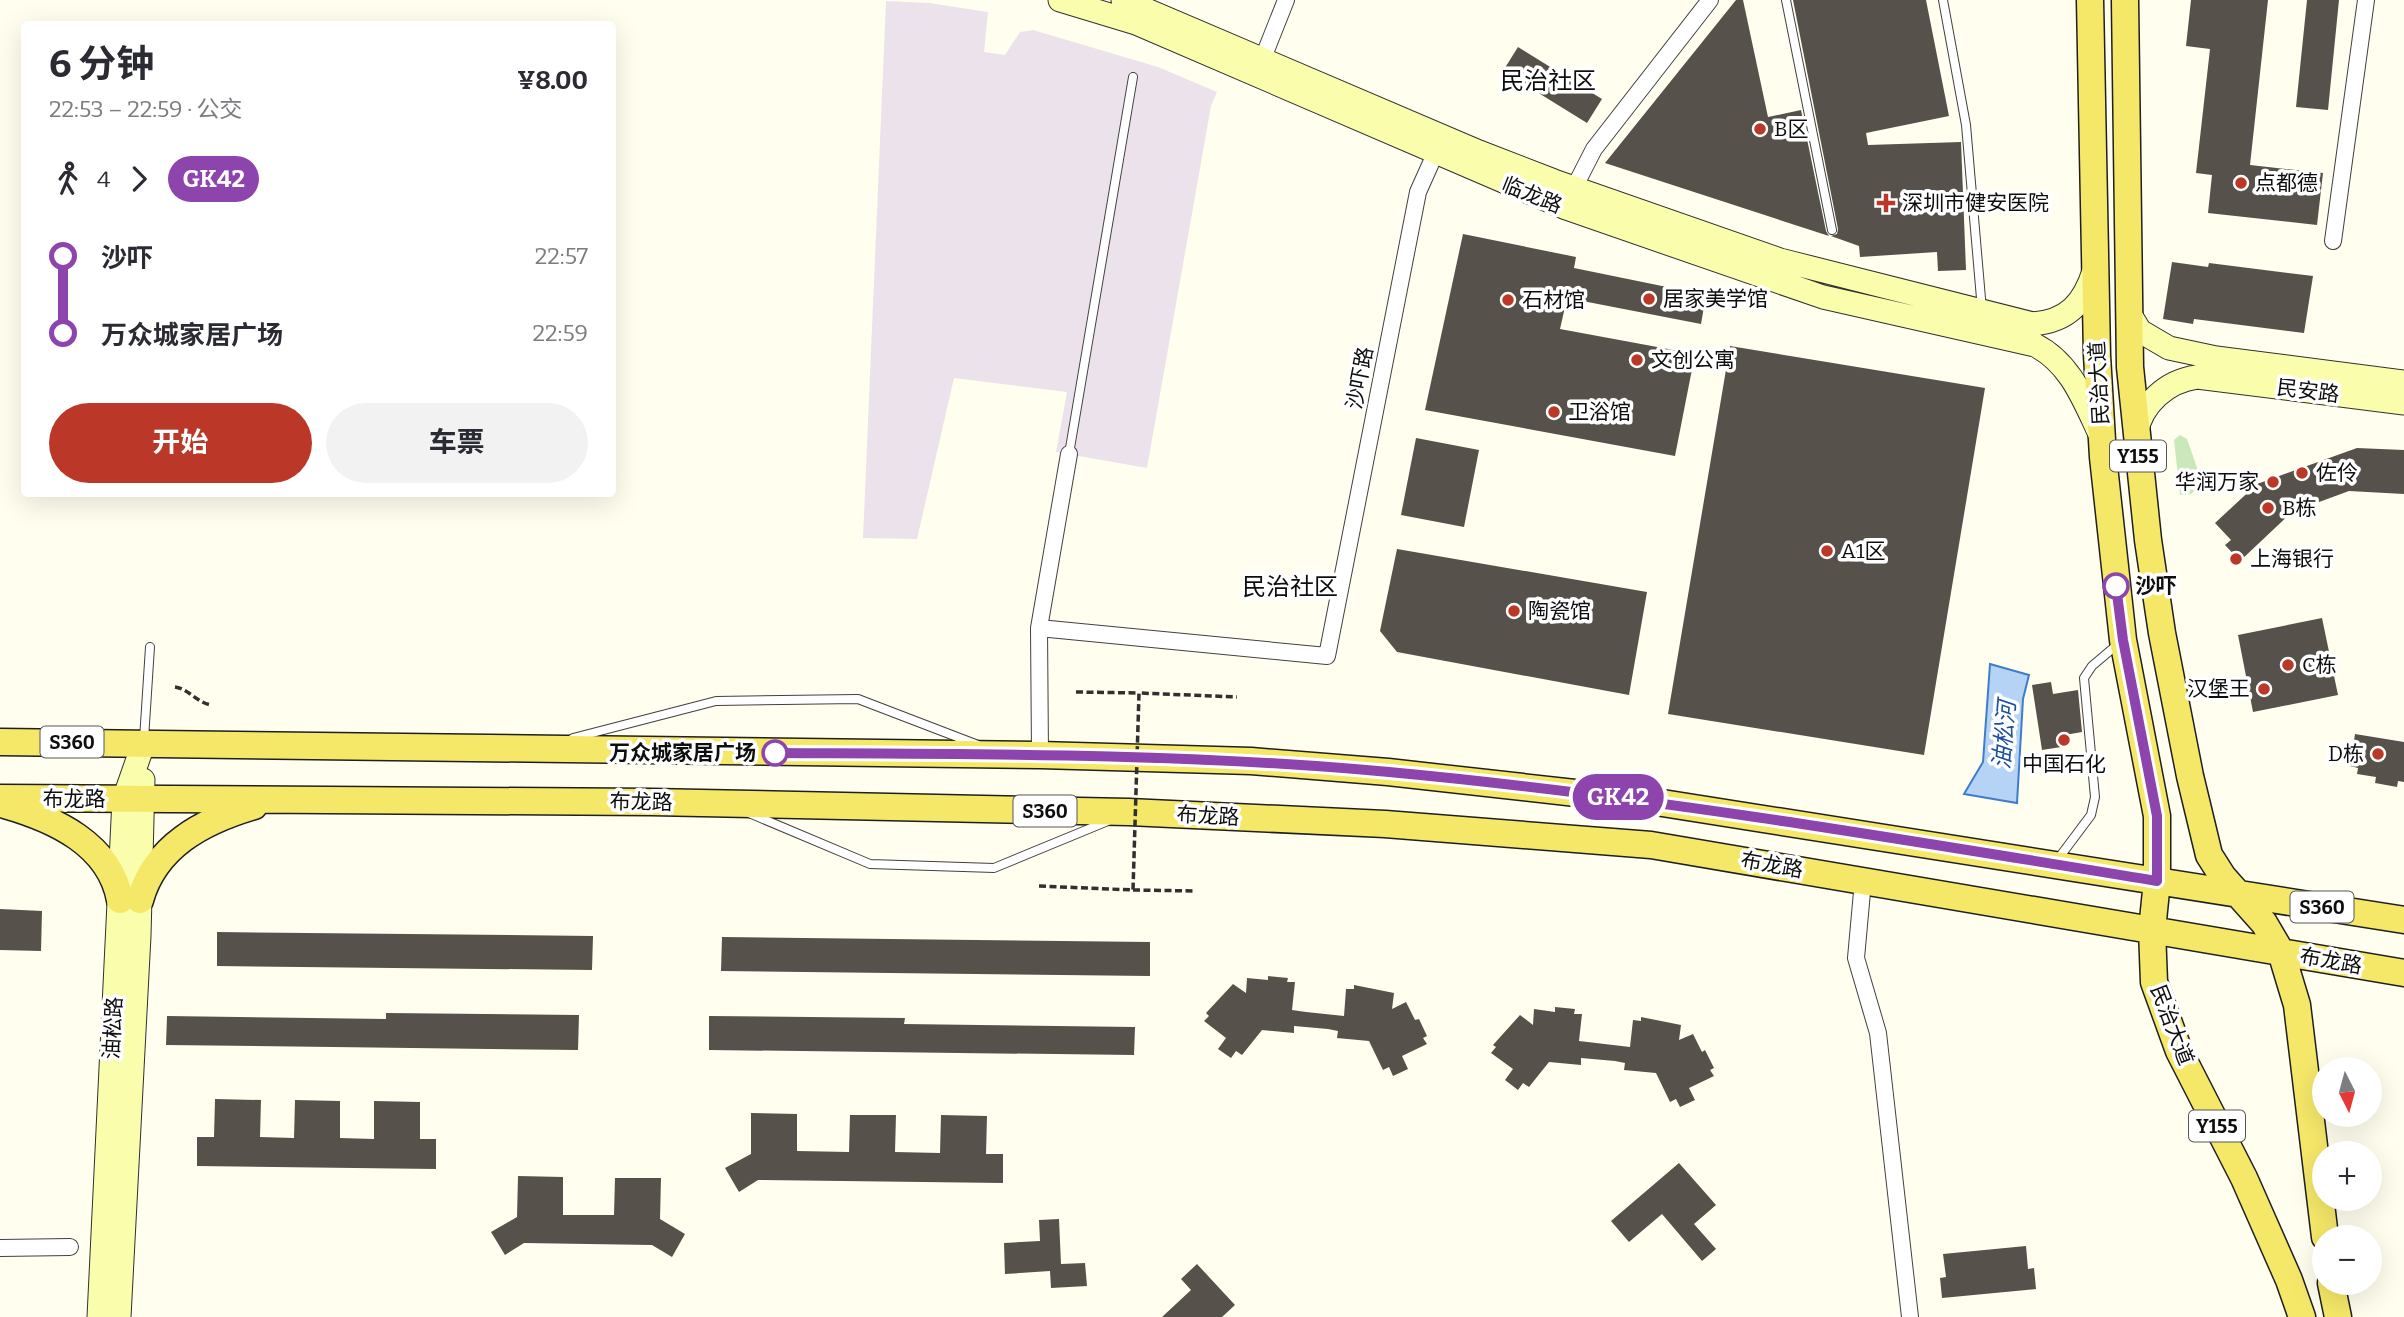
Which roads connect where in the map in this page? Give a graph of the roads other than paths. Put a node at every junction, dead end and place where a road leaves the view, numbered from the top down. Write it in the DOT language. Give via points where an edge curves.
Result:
graph roads {
  1 [pos="1060,0"];
  2 [pos="1123,0"];
  3 [pos="1286,0"];
  4 [pos="1710,0"];
  5 [pos="1786,0"];
  6 [pos="1943,0"];
  7 [pos="2090,0"];
  8 [pos="2125,0"];
  9 [pos="2366,0"];
  10 [pos="1263,58"];
  11 [pos="1133,77"];
  12 [pos="1440,144"];
  13 [pos="1574,188"];
  14 [pos="1832,230"];
  15 [pos="2333,241"];
  16 [pos="2095,268"];
  17 [pos="1982,313"];
  18 [pos="2129,313"];
  19 [pos="2023,332"];
  20 [pos="2214,368"];
  21 [pos="2404,382"];
  22 [pos="2404,403"];
  23 [pos="2136,434"];
  24 [pos="2101,436"];
  25 [pos="1069,454"];
  26 [pos="1039,628"];
  27 [pos="2123,640"];
  28 [pos="150,647"];
  29 [pos="0,742"];
  30 [pos="144,742"];
  31 [pos="533,749"];
  32 [pos="1003,755"];
  33 [pos="1040,755"];
  34 [pos="133,799"];
  35 [pos="282,800"];
  36 [pos="0,801"];
  37 [pos="727,804"];
  38 [pos="1129,812"];
  39 [pos="2053,865"];
  40 [pos="1863,881"];
  41 [pos="2157,881"];
  42 [pos="2240,895"];
  43 [pos="130,900"];
  44 [pos="2404,920"];
  45 [pos="2152,930"];
  46 [pos="2281,952"];
  47 [pos="2404,973"];
  48 [pos="2324,1225"];
  49 [pos="70,1247"];
  50 [pos="0,1248"];
  51 [pos="2334,1295"];
  52 [pos="100,1317"];
  53 [pos="119,1317"];
  54 [pos="1910,1317"];
  55 [pos="2302,1317"];
  56 [pos="2339,1317"];
  1 -- 12 [label="main road, 临龙路" via="1136,23"];
  2 -- 10 [label="main road, 临龙路"];
  3 -- 10 [label="street"];
  4 -- 13 [label="street" via="1594,149"];
  5 -- 14 [label="lane"];
  6 -- 17 [label="lane" via="1966,125"];
  7 -- 16 [label="main road, 民治大道 / Y155"];
  8 -- 18 [label="main road, 民治大道 / Y155"];
  9 -- 15 [label="street"];
  10 -- 12 [label="main road, 临龙路"];
  11 -- 25 [label="lane"];
  12 -- 13 [label="main road, 临龙路"];
  12 -- 19 [label="main road, 临龙路" via="1519,191 1802,290"];
  12 -- 26 [label="street, 沙吓路" via="1418,192 1327,656"];
  13 -- 17 [label="main road, 临龙路" via="1780,260"];
  16 -- 19 [label="main road" via="2080,303 2067,315"];
  16 -- 24 [label="main road, 民治大道 / Y155"];
  17 -- 19 [label="main road, 临龙路"];
  18 -- 20 [label="main road" via="2140,331 2159,344"];
  18 -- 23 [label="main road, 民治大道 / Y155"];
  19 -- 24 [label="main road" via="2068,372"];
  20 -- 21 [label="main road, 民安路"];
  20 -- 22 [label="main road, 民安路"];
  20 -- 23 [label="main road" via="2162,392 2142,413"];
  23 -- 42 [label="main road, 民治大道 / Y155" via="2162,634 2190,776 2209,855"];
  24 -- 27 [label="main road, 民治大道 / Y155"];
  25 -- 26 [label="street"];
  26 -- 33 [label="street"];
  27 -- 39 [label="lane" via="2084,678 2094,806"];
  27 -- 41 [label="main road, 民治大道 / Y155" via="2155,799"];
  28 -- 30 [label="lane, 油松路"];
  29 -- 30 [label="main road, 布龙路 / S360"];
  30 -- 31 [label="main road, 布龙路 / S360"];
  30 -- 34 [label="main road, 油松路"];
  31 -- 32 [label="main road, 布龙路 / S360"];
  31 -- 32 [label="lane" via="716,701 858,699"];
  32 -- 33 [label="main road, 布龙路 / S360"];
  33 -- 39 [label="main road, 布龙路 / S360" via="1251,761 1388,772 1656,802"];
  34 -- 35 [label="main road, 布龙路 / S360"];
  34 -- 36 [label="main road, 布龙路 / S360"];
  34 -- 43 [label="main road, 油松路"];
  35 -- 37 [label="main road, 布龙路 / S360"];
  35 -- 43 [label="main road" via="219,818 177,842"];
  36 -- 43 [label="main road" via="81,838"];
  37 -- 38 [label="main road, 布龙路 / S360"];
  37 -- 38 [label="lane" via="870,864 994,868"];
  38 -- 40 [label="main road, 布龙路 / S360" via="1385,824 1651,845"];
  39 -- 41 [label="main road, 布龙路 / S360"];
  40 -- 45 [label="main road, 布龙路 / S360"];
  40 -- 54 [label="street" via="1856,958 1878,1033"];
  41 -- 42 [label="main road, 布龙路 / S360"];
  41 -- 45 [label="main road, 民治大道 / Y155"];
  42 -- 44 [label="main road, 布龙路 / S360"];
  42 -- 46 [label="main road, 民治大道 / Y155"];
  43 -- 52 [label="main road, 油松路"];
  43 -- 53 [label="main road, 油松路"];
  45 -- 46 [label="main road, 布龙路 / S360"];
  45 -- 55 [label="main road, 民治大道 / Y155" via="2154,982 2179,1051 2244,1178"];
  46 -- 47 [label="main road, 布龙路 / S360"];
  46 -- 48 [label="main road, 民治大道 / Y155" via="2297,1005"];
  49 -- 50 [label="street"];
  51 -- 56 [label="main road"];
}
